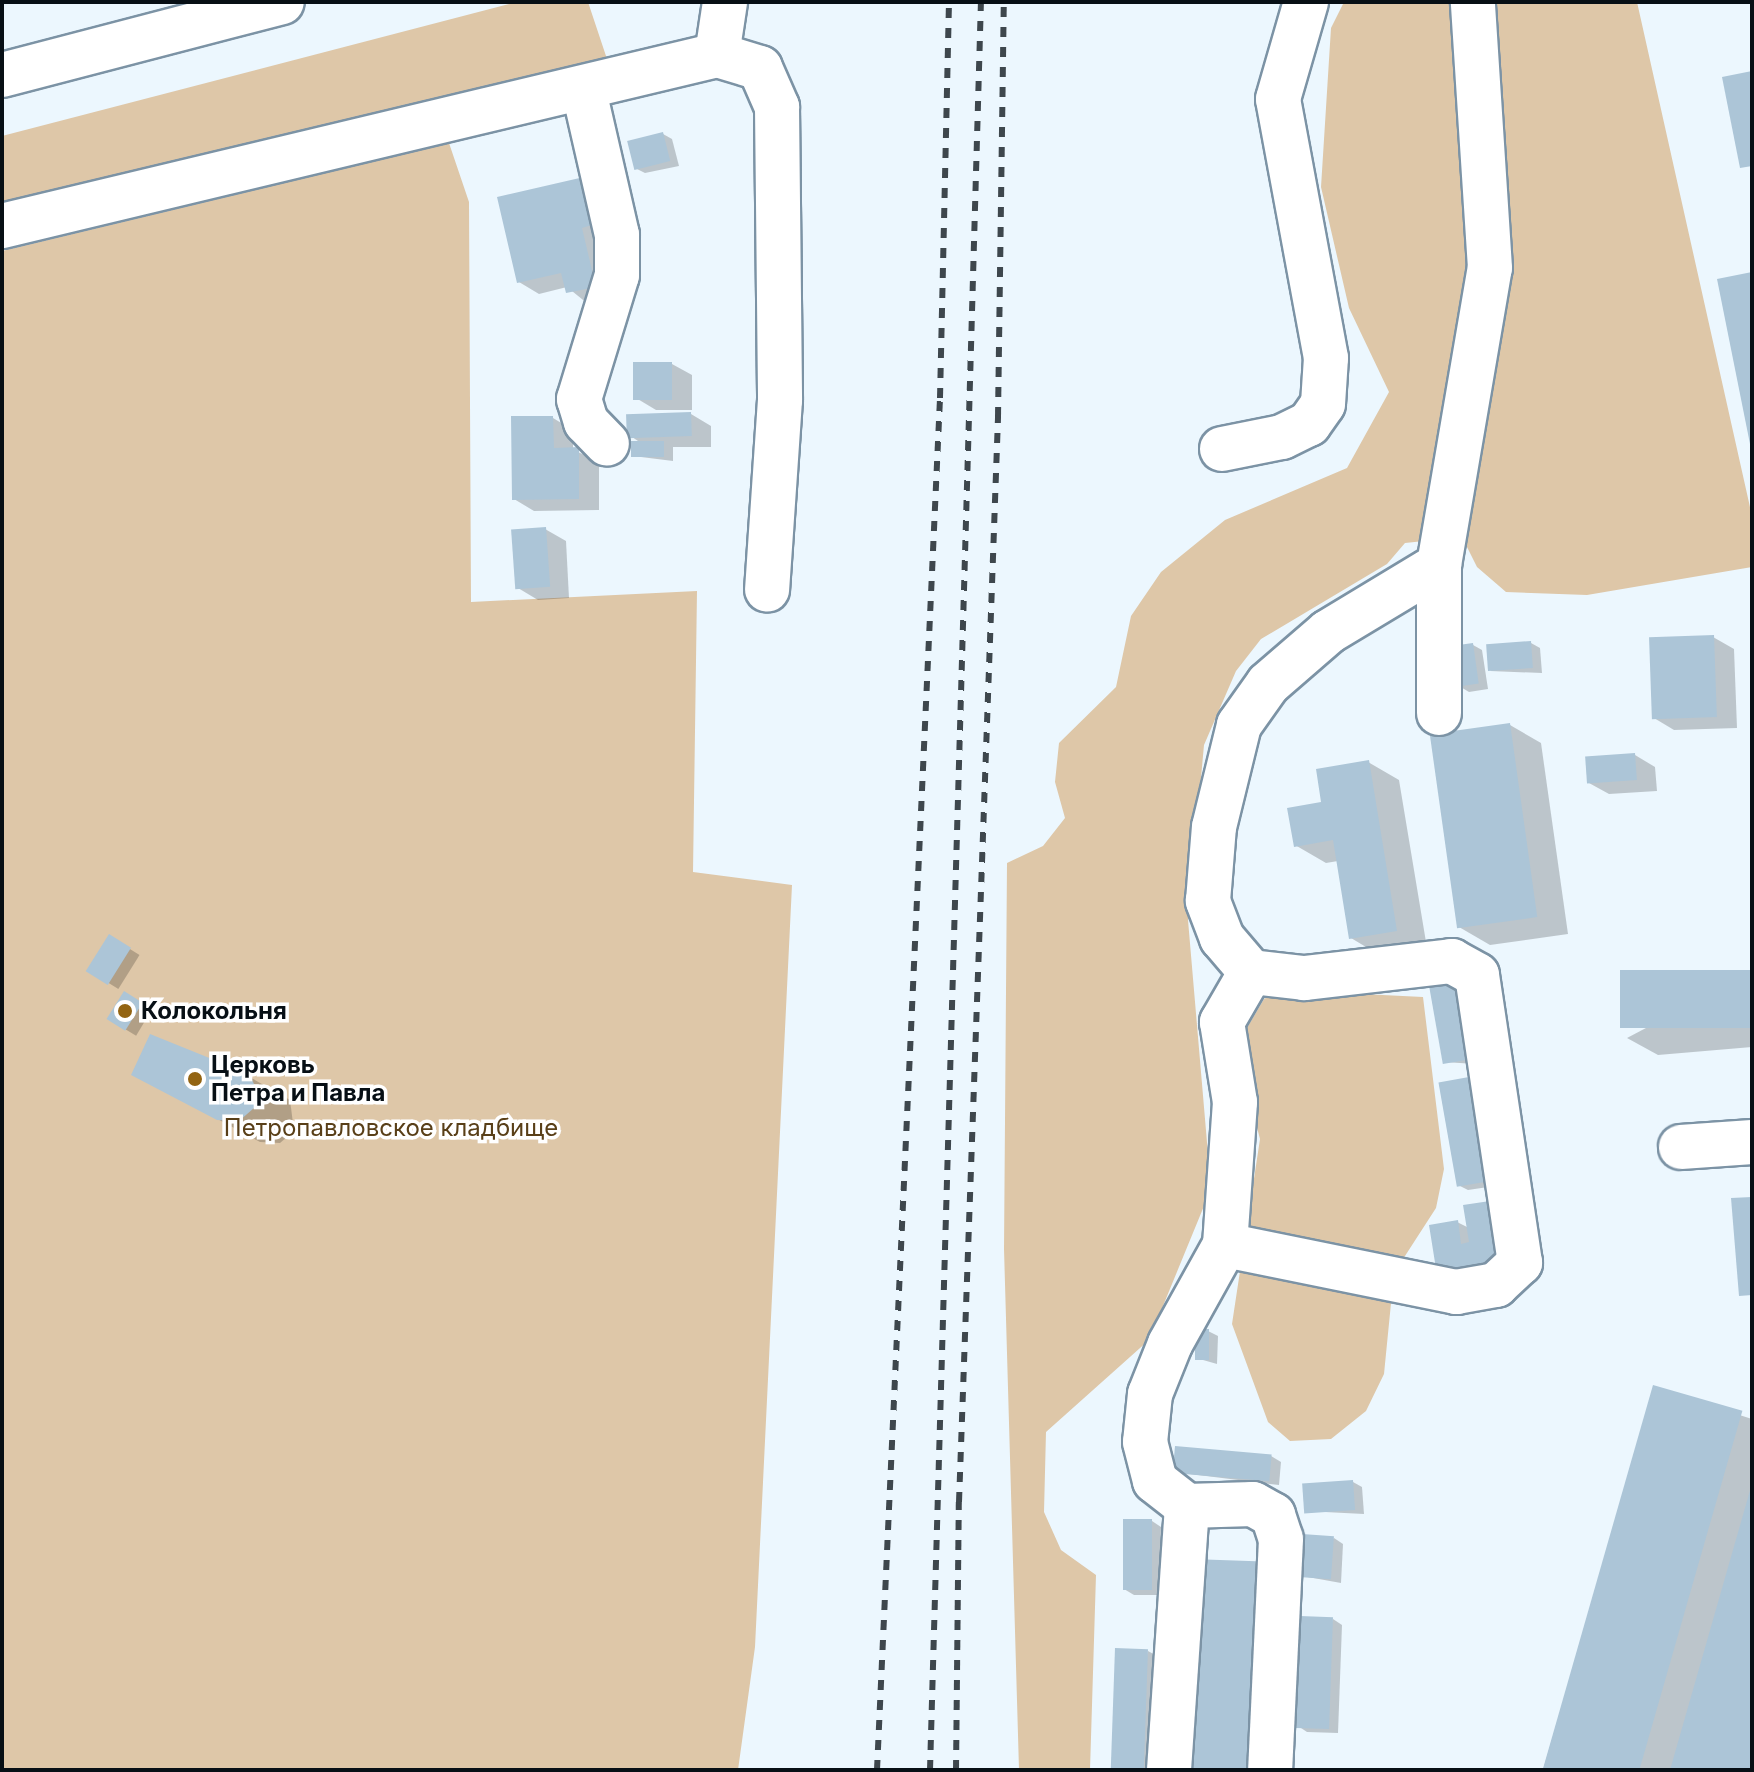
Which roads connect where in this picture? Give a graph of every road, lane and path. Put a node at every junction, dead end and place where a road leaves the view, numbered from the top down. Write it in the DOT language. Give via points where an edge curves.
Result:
graph roads {
  1 [pos="282,2"];
  2 [pos="725,2"];
  3 [pos="1306,2"];
  4 [pos="1473,2"];
  5 [pos="717,55"];
  6 [pos="2,75"];
  7 [pos="584,91"];
  8 [pos="2,226"];
  9 [pos="607,444"];
  10 [pos="1222,449"];
  11 [pos="1439,565"];
  12 [pos="767,590"];
  13 [pos="1439,713"];
  14 [pos="1251,972"];
  15 [pos="1752,1142"];
  16 [pos="1681,1147"];
  17 [pos="1225,1245"];
  18 [pos="1187,1506"];
  19 [pos="1169,1770"];
  20 [pos="1270,1770"];
  1 -- 6 [label="main road"];
  2 -- 5 [label="main road"];
  3 -- 10 [label="main road" via="1278,99 1326,358 1323,404 1309,424 1282,437"];
  4 -- 11 [label="main road" via="1490,268"];
  5 -- 7 [label="main road"];
  5 -- 12 [label="main road" via="760,68 777,107 780,400"];
  7 -- 8 [label="main road"];
  7 -- 9 [label="main road" via="617,235 617,275 579,399 586,422"];
  11 -- 13 [label="main road"];
  11 -- 14 [label="main road" via="1328,632 1268,684 1239,725 1214,827 1208,901 1222,938"];
  14 -- 17 [label="main road" via="1222,1022 1235,1102"];
  14 -- 17 [label="main road" via="1304,978 1452,961 1477,975 1520,1263 1496,1285 1456,1292"];
  15 -- 16 [label="main road"];
  17 -- 18 [label="main road" via="1150,1394 1145,1442 1155,1481"];
  18 -- 19 [label="main road"];
  18 -- 20 [label="main road" via="1253,1504 1273,1515 1281,1539"];
}
